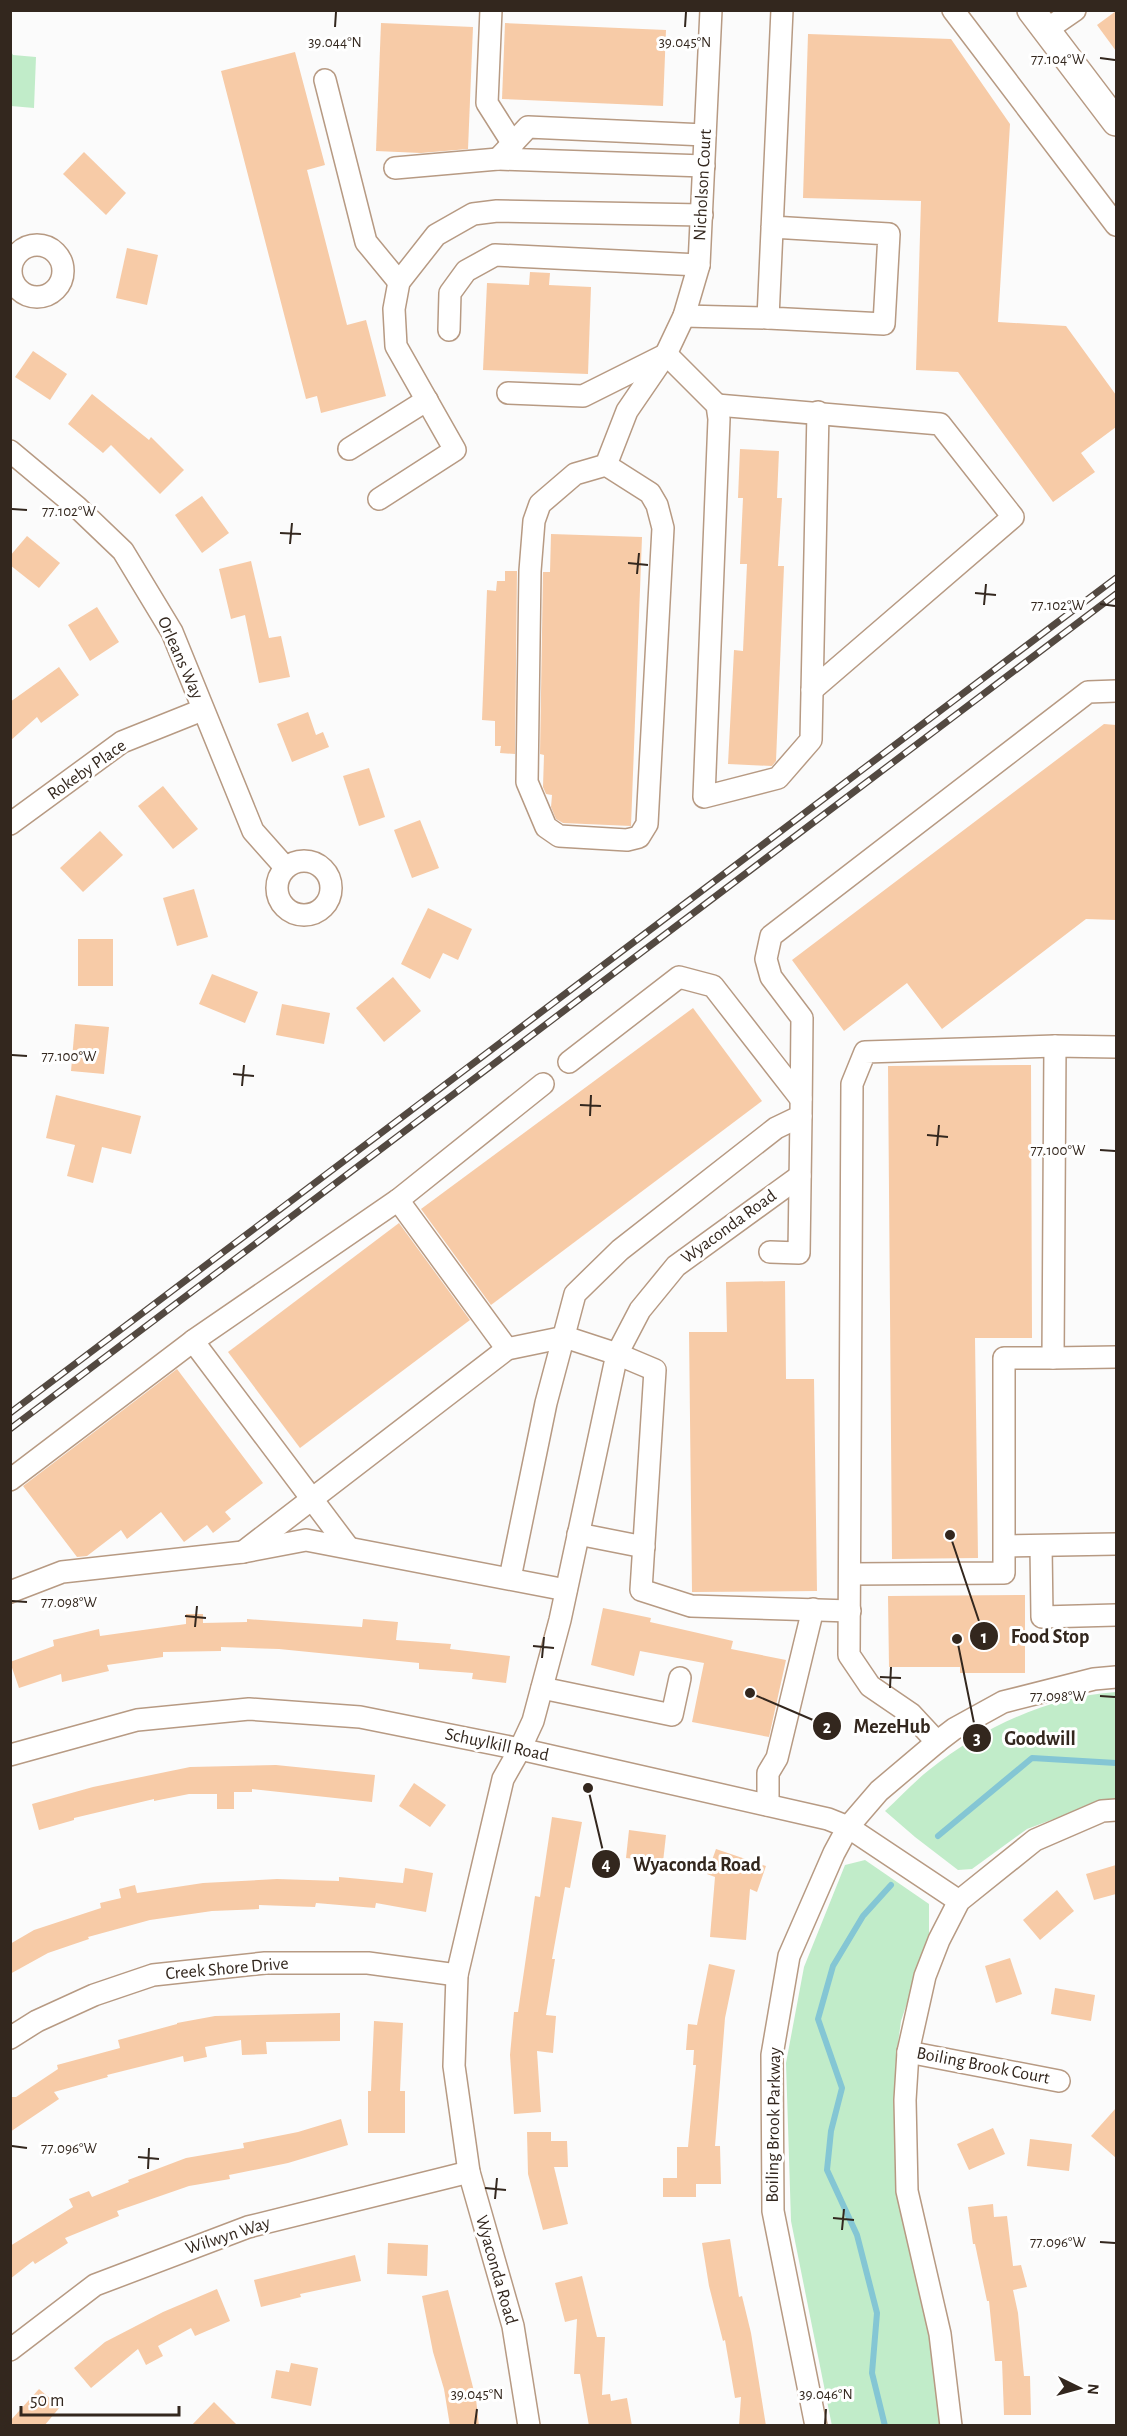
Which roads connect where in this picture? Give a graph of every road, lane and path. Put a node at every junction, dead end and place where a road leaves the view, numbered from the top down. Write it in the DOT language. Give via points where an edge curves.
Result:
graph roads {
  1 [pos="491,10"];
  2 [pos="711,10"];
  3 [pos="782,10"];
  4 [pos="953,10"];
  5 [pos="1075,10"];
  6 [pos="1038,20"];
  7 [pos="325,80"];
  8 [pos="1116,121"];
  9 [pos="705,135"];
  10 [pos="505,151"];
  11 [pos="704,166"];
  12 [pos="395,168"];
  13 [pos="702,215"];
  14 [pos="1116,225"];
  15 [pos="772,227"];
  16 [pos="699,265"];
  17 [pos="399,282"];
  18 [pos="684,316"];
  19 [pos="768,318"];
  20 [pos="450,330"];
  21 [pos="666,354"];
  22 [pos="508,393"];
  23 [pos="427,400"];
  24 [pos="717,405"];
  25 [pos="818,412"];
  26 [pos="350,449"];
  27 [pos="10,451"];
  28 [pos="606,465"];
  29 [pos="379,499"];
  30 [pos="812,690"];
  31 [pos="1116,691"];
  32 [pos="202,710"];
  33 [pos="10,824"];
  34 [pos="285,867"];
  35 [pos="1054,1046"];
  36 [pos="1116,1047"];
  37 [pos="568,1062"];
  38 [pos="543,1084"];
  39 [pos="801,1108"];
  40 [pos="800,1176"];
  41 [pos="398,1200"];
  42 [pos="770,1252"];
  43 [pos="565,1337"];
  44 [pos="193,1341"];
  45 [pos="507,1349"];
  46 [pos="617,1354"];
  47 [pos="1116,1357"];
  48 [pos="1053,1358"];
  49 [pos="10,1480"];
  50 [pos="312,1499"];
  51 [pos="578,1534"];
  52 [pos="1116,1544"];
  53 [pos="348,1546"];
  54 [pos="1005,1546"];
  55 [pos="1041,1546"];
  56 [pos="644,1547"];
  57 [pos="243,1552"];
  58 [pos="850,1574"];
  59 [pos="510,1578"];
  60 [pos="566,1590"];
  61 [pos="10,1592"];
  62 [pos="813,1609"];
  63 [pos="850,1611"];
  64 [pos="1116,1615"];
  65 [pos="1116,1677"];
  66 [pos="680,1678"];
  67 [pos="542,1688"];
  68 [pos="937,1742"];
  69 [pos="520,1749"];
  70 [pos="10,1755"];
  71 [pos="768,1805"];
  72 [pos="1116,1810"];
  73 [pos="848,1827"];
  74 [pos="959,1901"];
  75 [pos="458,1975"];
  76 [pos="10,2038"];
  77 [pos="908,2052"];
  78 [pos="1059,2081"];
  79 [pos="469,2172"];
  80 [pos="10,2350"];
  81 [pos="529,2426"];
  82 [pos="816,2426"];
  83 [pos="951,2426"];
  1 -- 10 [label="street" via="487,103"];
  2 -- 9 [label="street, Nicholson Court"];
  3 -- 15 [label="street"];
  4 -- 14 [label="street"];
  5 -- 6 [label="street"];
  6 -- 8 [label="main road"];
  7 -- 17 [label="street" via="366,242"];
  9 -- 10 [label="street" via="528,128"];
  9 -- 11 [label="street, Nicholson Court"];
  10 -- 11 [label="street"];
  10 -- 12 [label="street"];
  11 -- 13 [label="street, Nicholson Court"];
  13 -- 16 [label="street, Nicholson Court"];
  13 -- 17 [label="street" via="497,211 473,214 436,235"];
  15 -- 19 [label="street"];
  15 -- 19 [label="street" via="889,234 884,324"];
  16 -- 18 [label="street, Nicholson Court"];
  16 -- 20 [label="street" via="495,255 466,271 450,293"];
  17 -- 23 [label="street" via="394,309 396,346"];
  18 -- 19 [label="street"];
  18 -- 21 [label="street, Nicholson Court"];
  21 -- 22 [label="street" via="583,396"];
  21 -- 24 [label="street"];
  21 -- 28 [label="street, Nicholson Court" via="627,411"];
  23 -- 26 [label="street"];
  23 -- 29 [label="street" via="455,450"];
  24 -- 25 [label="street"];
  24 -- 30 [label="street" via="704,797 778,778 811,740"];
  25 -- 30 [label="street"];
  25 -- 30 [label="street" via="940,424 1013,517"];
  27 -- 32 [label="street, Orleans Way" via="123,551 172,632"];
  28 -- 28 [label="street" via="650,493 663,528 647,824 639,837 627,840 559,836 546,827 527,782 534,521 540,504 575,474"];
  31 -- 39 [label="street" via="1088,692 771,936 766,959 771,978 802,1018"];
  32 -- 33 [label="street, Rokeby Place" via="122,742"];
  32 -- 34 [label="street, Orleans Way" via="254,831"];
  35 -- 36 [label="street"];
  35 -- 48 [label="street"];
  35 -- 58 [label="street" via="865,1052 852,1084"];
  37 -- 39 [label="street" via="679,977 713,986"];
  38 -- 41 [label="street"];
  39 -- 40 [label="street"];
  39 -- 43 [label="street" via="620,1250 575,1294"];
  40 -- 42 [label="street" via="799,1253"];
  40 -- 46 [label="street, Wyaconda Road" via="676,1266 640,1310"];
  41 -- 44 [label="street"];
  41 -- 45 [label="street"];
  43 -- 45 [label="street"];
  43 -- 46 [label="street"];
  43 -- 59 [label="street" via="546,1403"];
  44 -- 49 [label="street"];
  44 -- 50 [label="street"];
  45 -- 50 [label="street"];
  46 -- 51 [label="street, Wyaconda Road"];
  46 -- 56 [label="street" via="655,1370"];
  47 -- 48 [label="street"];
  48 -- 54 [label="street" via="1005,1358"];
  50 -- 53 [label="street"];
  50 -- 57 [label="street"];
  51 -- 56 [label="street"];
  51 -- 60 [label="street, Wyaconda Road"];
  52 -- 55 [label="street"];
  53 -- 57 [label="street" via="306,1540"];
  53 -- 59 [label="street"];
  54 -- 55 [label="street"];
  54 -- 58 [label="street" via="1004,1573"];
  55 -- 64 [label="street" via="1042,1617"];
  56 -- 62 [label="street" via="641,1590 691,1606"];
  57 -- 61 [label="street" via="62,1572"];
  58 -- 63 [label="street"];
  59 -- 60 [label="street"];
  60 -- 67 [label="street, Wyaconda Road"];
  62 -- 63 [label="street"];
  62 -- 71 [label="street" via="777,1758 768,1773"];
  63 -- 68 [label="street" via="849,1655 870,1686 911,1714"];
  65 -- 68 [label="street, Boiling Brook Parkway" via="1004,1702"];
  66 -- 67 [label="street" via="672,1715"];
  67 -- 69 [label="street, Wyaconda Road"];
  68 -- 73 [label="street, Boiling Brook Parkway" via="879,1791"];
  69 -- 70 [label="street, Schuylkill Road" via="360,1717 249,1709 137,1720"];
  69 -- 71 [label="street, Schuylkill Road"];
  69 -- 75 [label="street, Wyaconda Road" via="503,1779"];
  71 -- 73 [label="street, Schuylkill Road"];
  72 -- 74 [label="street" via="1102,1811 1035,1840"];
  73 -- 74 [label="street, Schuylkill Road"];
  73 -- 82 [label="street, Boiling Brook Parkway" via="789,1956 772,2055 773,2211"];
  74 -- 77 [label="street" via="925,1976"];
  75 -- 76 [label="street, Creek Shore Drive" via="368,1963 265,1963 153,1975 94,1995"];
  75 -- 79 [label="street, Wyaconda Road" via="454,2066"];
  77 -- 78 [label="street, Boiling Brook Court"];
  77 -- 83 [label="street" via="907,2192 940,2334"];
  79 -- 80 [label="street, Wilwyn Way" via="249,2228 105,2281"];
  79 -- 81 [label="street, Wyaconda Road" via="513,2326"];
}
